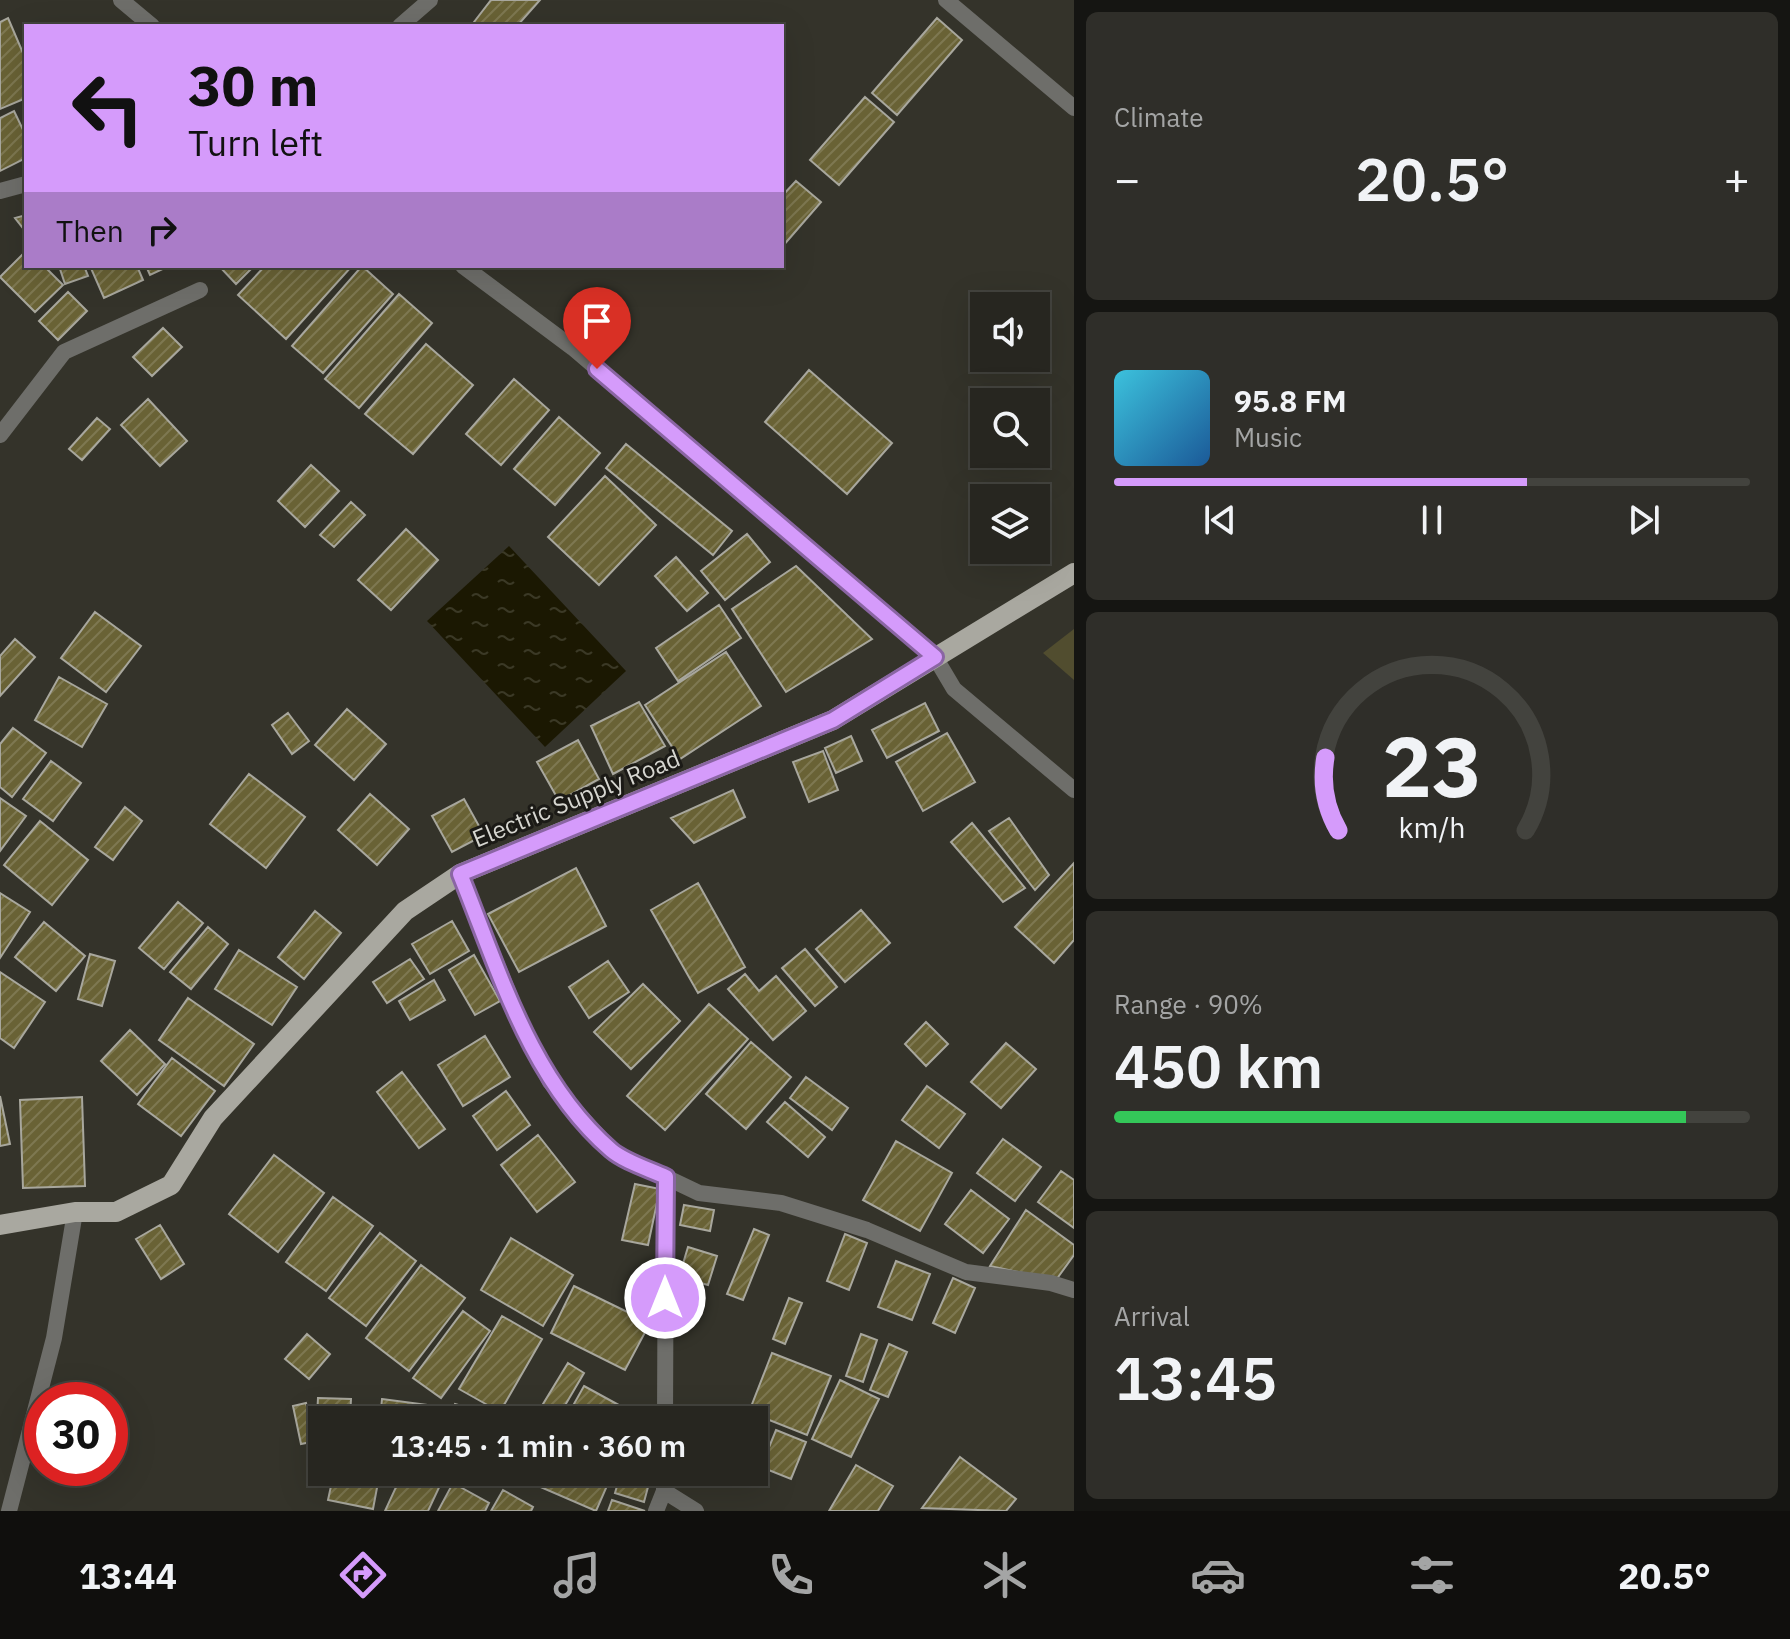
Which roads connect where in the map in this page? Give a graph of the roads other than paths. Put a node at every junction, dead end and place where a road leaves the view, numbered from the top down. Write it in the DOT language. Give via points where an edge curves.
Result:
graph roads {
  1 [pos="121,0"];
  2 [pos="430,0"];
  3 [pos="946,0"];
  4 [pos="150,24"];
  5 [pos="402,24"];
  6 [pos="1074,108"];
  7 [pos="24,185"];
  8 [pos="3,196"];
  9 [pos="466,268"];
  10 [pos="200,290"];
  11 [pos="0,435"];
  12 [pos="1074,573"];
  13 [pos="935,657"];
  14 [pos="1074,790"];
  15 [pos="460,874"];
  16 [pos="666,1177"];
  17 [pos="75,1212"];
  18 [pos="0,1225"];
  19 [pos="1074,1290"];
  20 [pos="665,1406"];
  21 [pos="664,1486"];
  22 [pos="664,1491"];
  23 [pos="9,1511"];
  24 [pos="656,1511"];
  25 [pos="696,1511"];
  1 -- 4 [label="street"];
  2 -- 5 [label="street"];
  3 -- 6 [label="street"];
  7 -- 8 [label="street"];
  9 -- 13 [label="street" via="573,348"];
  10 -- 11 [label="street" via="64,352"];
  12 -- 13 [label="main road, Electric Supply Road"];
  13 -- 14 [label="street" via="954,689"];
  13 -- 15 [label="main road, Electric Supply Road" via="833,720"];
  15 -- 16 [label="street" via="550,1082 613,1152"];
  15 -- 17 [label="main road, Electric Supply Road" via="405,911 213,1118 171,1185 116,1212"];
  16 -- 19 [label="street" via="699,1193 781,1203 966,1272"];
  16 -- 20 [label="street"];
  17 -- 18 [label="main road, Electric Supply Road"];
  17 -- 23 [label="street" via="54,1338"];
  21 -- 22 [label="street"];
  22 -- 24 [label="street"];
  22 -- 25 [label="street"];
}
